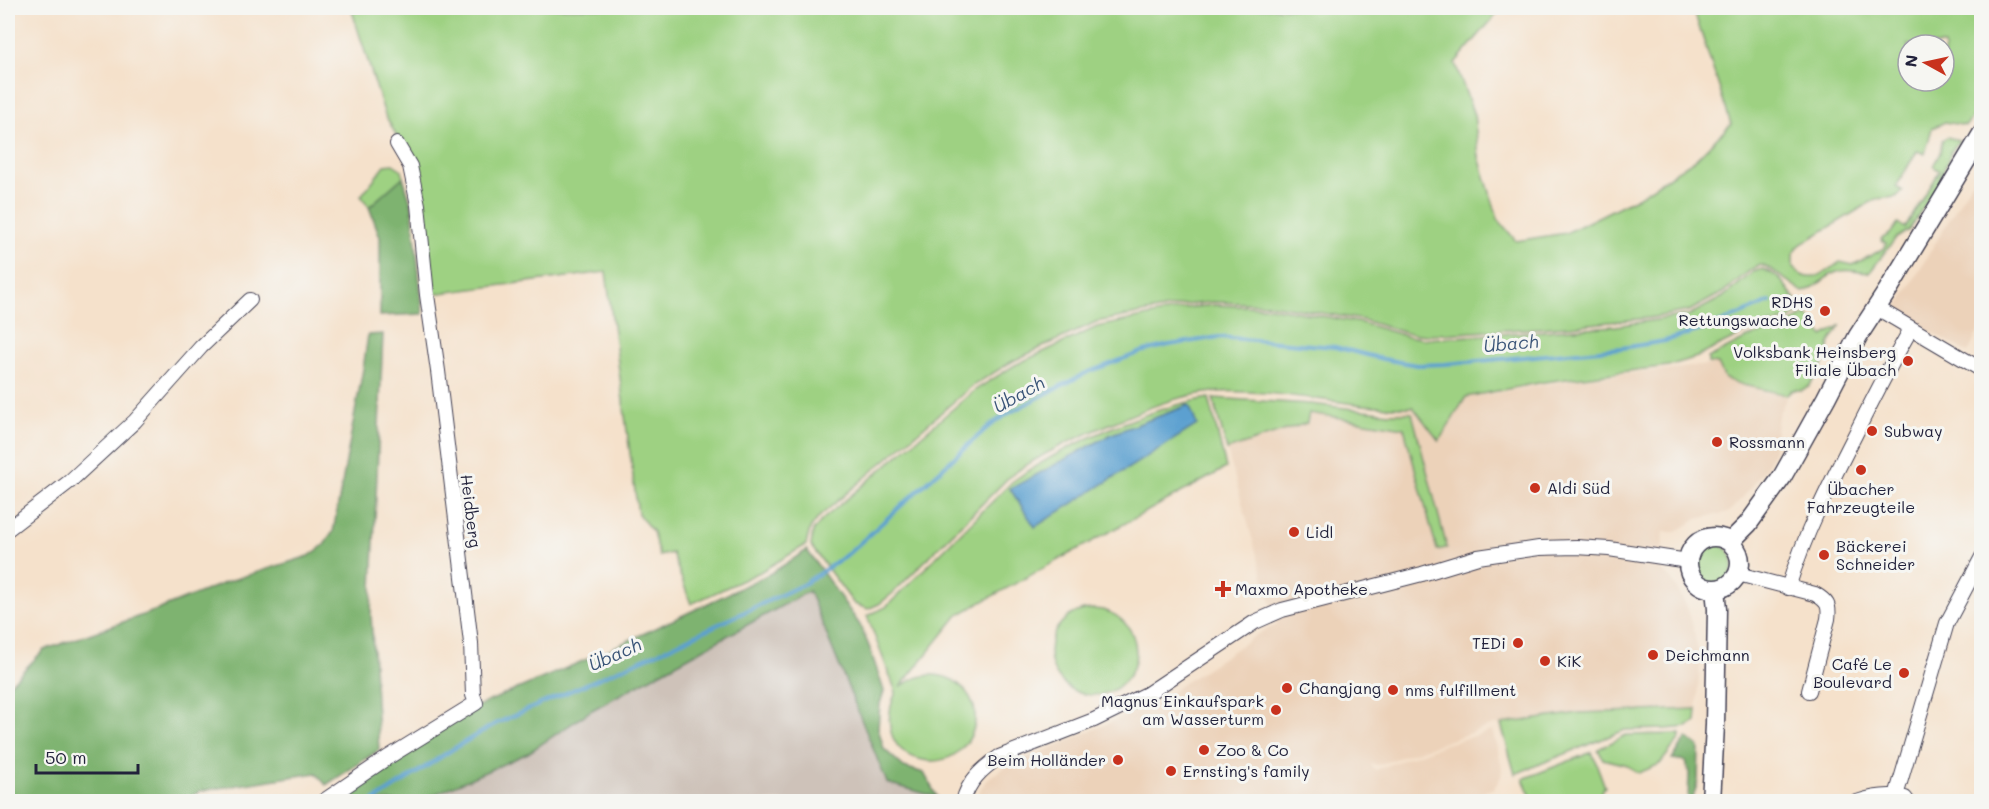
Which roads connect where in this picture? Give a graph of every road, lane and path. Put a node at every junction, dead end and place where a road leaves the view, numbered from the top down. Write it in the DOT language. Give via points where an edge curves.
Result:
graph roads {
  1 [pos="1982,134"];
  2 [pos="397,144"];
  3 [pos="250,300"];
  4 [pos="1877,308"];
  5 [pos="1911,329"];
  6 [pos="1982,370"];
  7 [pos="8,528"];
  8 [pos="1730,542"];
  9 [pos="1982,557"];
  10 [pos="1688,561"];
  11 [pos="1738,574"];
  12 [pos="1968,581"];
  13 [pos="1982,587"];
  14 [pos="1788,588"];
  15 [pos="1715,589"];
  16 [pos="1809,691"];
  17 [pos="1902,799"];
  18 [pos="322,801"];
  19 [pos="963,801"];
  20 [pos="1711,801"];
  21 [pos="1857,801"];
  1 -- 4 [label="main road"];
  2 -- 18 [label="street, Heidberg" via="410,166 418,205 476,703"];
  3 -- 7 [label="street" via="201,347 135,421 69,482"];
  4 -- 5 [label="street"];
  4 -- 8 [label="main road" via="1782,477"];
  5 -- 6 [label="street"];
  5 -- 14 [label="street" via="1832,480"];
  8 -- 10 [label="main road" via="1720,537 1705,538 1695,545"];
  8 -- 11 [label="main road" via="1740,558"];
  9 -- 12 [label="street"];
  10 -- 15 [label="main road" via="1695,582"];
  10 -- 19 [label="street" via="1609,549 1539,548 1478,557 1282,610 1255,622 1147,694 1094,720 999,757 969,783"];
  11 -- 14 [label="street"];
  11 -- 15 [label="main road" via="1727,586"];
  12 -- 13 [label="street"];
  12 -- 17 [label="street" via="1947,623"];
  14 -- 16 [label="street" via="1815,594 1826,600 1829,607"];
  15 -- 20 [label="main road"];
  17 -- 21 [label="street" via="1876,797"];
}
